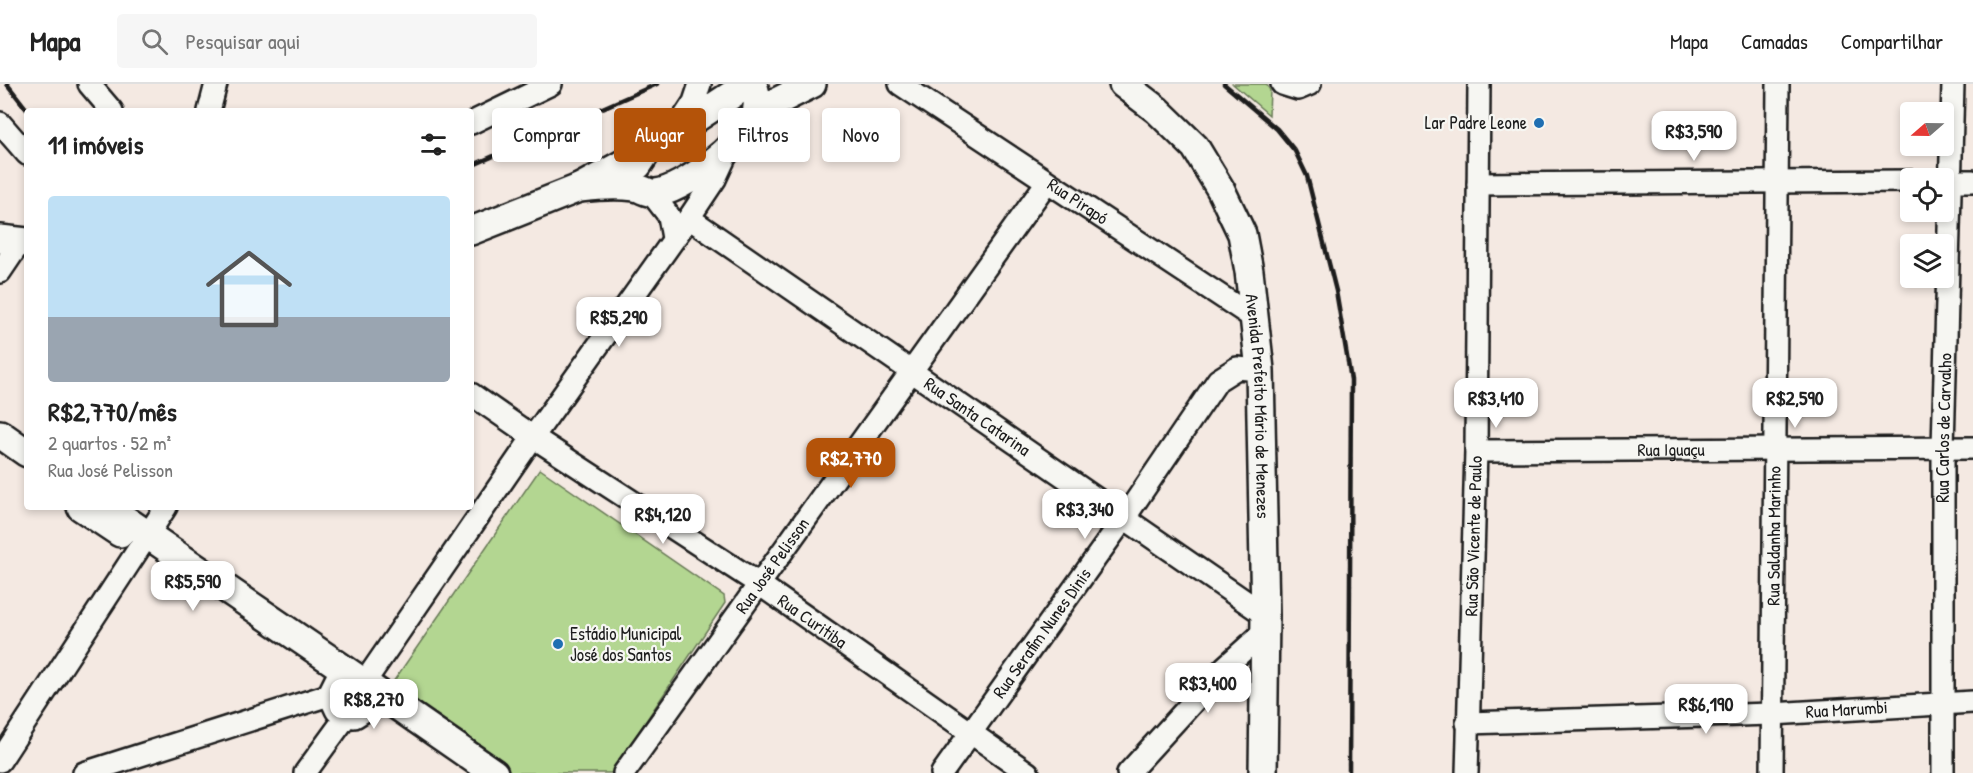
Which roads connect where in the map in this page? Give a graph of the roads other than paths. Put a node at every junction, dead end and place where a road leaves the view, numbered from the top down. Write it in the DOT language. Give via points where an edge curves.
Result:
graph roads {
  1 [pos="89,84"];
  2 [pos="216,84"];
  3 [pos="551,84"];
  4 [pos="700,84"];
  5 [pos="748,84"];
  6 [pos="753,84"];
  7 [pos="812,84"];
  8 [pos="900,84"];
  9 [pos="1123,84"];
  10 [pos="1479,84"];
  11 [pos="1778,84"];
  12 [pos="1953,84"];
  13 [pos="109,108"];
  14 [pos="210,108"];
  15 [pos="690,108"];
  16 [pos="756,108"];
  17 [pos="767,108"];
  18 [pos="706,112"];
  19 [pos="474,122"];
  20 [pos="0,123"];
  21 [pos="24,151"];
  22 [pos="718,156"];
  23 [pos="626,162"];
  24 [pos="639,162"];
  25 [pos="723,162"];
  26 [pos="1948,168"];
  27 [pos="1778,181"];
  28 [pos="1900,181"];
  29 [pos="1954,181"];
  30 [pos="1973,181"];
  31 [pos="1047,182"];
  32 [pos="1478,184"];
  33 [pos="579,188"];
  34 [pos="648,191"];
  35 [pos="689,218"];
  36 [pos="1946,222"];
  37 [pos="474,230"];
  38 [pos="673,238"];
  39 [pos="16,240"];
  40 [pos="0,272"];
  41 [pos="1254,318"];
  42 [pos="912,370"];
  43 [pos="1260,370"];
  44 [pos="474,396"];
  45 [pos="0,434"];
  46 [pos="533,436"];
  47 [pos="1775,447"];
  48 [pos="1943,447"];
  49 [pos="1973,448"];
  50 [pos="24,451"];
  51 [pos="1476,451"];
  52 [pos="0,452"];
  53 [pos="24,469"];
  54 [pos="86,510"];
  55 [pos="110,510"];
  56 [pos="164,510"];
  57 [pos="1125,517"];
  58 [pos="143,541"];
  59 [pos="759,584"];
  60 [pos="1265,623"];
  61 [pos="352,693"];
  62 [pos="1973,702"];
  63 [pos="1943,704"];
  64 [pos="1772,714"];
  65 [pos="1467,723"];
  66 [pos="971,731"];
  67 [pos="0,761"];
  68 [pos="84,773"];
  69 [pos="305,773"];
  70 [pos="465,773"];
  71 [pos="494,773"];
  72 [pos="624,773"];
  73 [pos="942,773"];
  74 [pos="1028,773"];
  75 [pos="1128,773"];
  76 [pos="1263,773"];
  77 [pos="1467,773"];
  78 [pos="1772,773"];
  79 [pos="1943,773"];
  1 -- 13 [label="street"];
  2 -- 14 [label="street"];
  3 -- 19 [label="street"];
  4 -- 15 [label="street"];
  5 -- 18 [label="main road"];
  6 -- 16 [label="main road" via="758,96"];
  7 -- 17 [label="main road"];
  8 -- 31 [label="street, Rua Pirapó"];
  9 -- 41 [label="main road, Avenida Prefeito Mário de Menezes" via="1195,147 1221,190 1242,234"];
  10 -- 32 [label="street, Rua São Vicente de Paulo"];
  11 -- 27 [label="street, Rua Saldanha Marinho"];
  12 -- 26 [label="street, Rua Carlos de Carvalho"];
  20 -- 21 [label="street"];
  22 -- 34 [label="main road" via="692,179 670,190"];
  23 -- 33 [label="main road"];
  24 -- 34 [label="main road"];
  25 -- 35 [label="street"];
  27 -- 28 [label="street"];
  27 -- 32 [label="street"];
  27 -- 47 [label="street, Rua Saldanha Marinho"];
  29 -- 30 [label="street"];
  31 -- 41 [label="street, Rua Pirapó"];
  31 -- 42 [label="street, Rua José Pelisson"];
  32 -- 51 [label="street, Rua São Vicente de Paulo"];
  33 -- 34 [label="main road" via="605,185"];
  33 -- 37 [label="main road"];
  34 -- 38 [label="street" via="669,216"];
  35 -- 38 [label="street"];
  35 -- 42 [label="street, Rua Santa Catarina"];
  36 -- 48 [label="street, Rua Carlos de Carvalho"];
  38 -- 46 [label="street"];
  39 -- 40 [label="street"];
  41 -- 43 [label="main road, Avenida Prefeito Mário de Menezes"];
  42 -- 57 [label="street, Rua Santa Catarina"];
  42 -- 59 [label="street, Rua José Pelisson"];
  43 -- 57 [label="street, Rua Serafim Nunes Dinis" via="1237,368 1218,380"];
  43 -- 60 [label="main road, Avenida Prefeito Mário de Menezes"];
  44 -- 46 [label="street, Rua Curitiba"];
  45 -- 50 [label="main road"];
  46 -- 59 [label="street, Rua Curitiba"];
  46 -- 61 [label="street"];
  47 -- 48 [label="street, Rua Iguaçu"];
  47 -- 51 [label="street, Rua Iguaçu"];
  47 -- 64 [label="street, Rua Saldanha Marinho"];
  48 -- 49 [label="street, Rua Iguaçu"];
  48 -- 63 [label="street, Rua Carlos de Carvalho"];
  51 -- 65 [label="street, Rua São Vicente de Paulo"];
  52 -- 53 [label="main road"];
  54 -- 58 [label="main road"];
  55 -- 58 [label="main road"];
  56 -- 58 [label="street"];
  57 -- 60 [label="street, Rua Santa Catarina"];
  57 -- 66 [label="street, Rua Serafim Nunes Dinis"];
  58 -- 61 [label="main road"];
  58 -- 67 [label="street"];
  59 -- 66 [label="street, Rua Curitiba"];
  59 -- 72 [label="street, Rua José Pelisson"];
  60 -- 75 [label="street"];
  60 -- 76 [label="main road, Avenida Prefeito Mário de Menezes"];
  61 -- 68 [label="street"];
  61 -- 69 [label="street"];
  61 -- 70 [label="main road"];
  61 -- 71 [label="main road"];
  62 -- 63 [label="street, Rua Marumbi"];
  63 -- 64 [label="street, Rua Marumbi"];
  63 -- 79 [label="street, Rua Carlos de Carvalho"];
  64 -- 65 [label="street, Rua Marumbi"];
  64 -- 78 [label="street, Rua Saldanha Marinho"];
  65 -- 77 [label="street, Rua São Vicente de Paulo"];
  66 -- 73 [label="street, Rua Serafim Nunes Dinis"];
  66 -- 74 [label="street, Rua Curitiba"];
}
